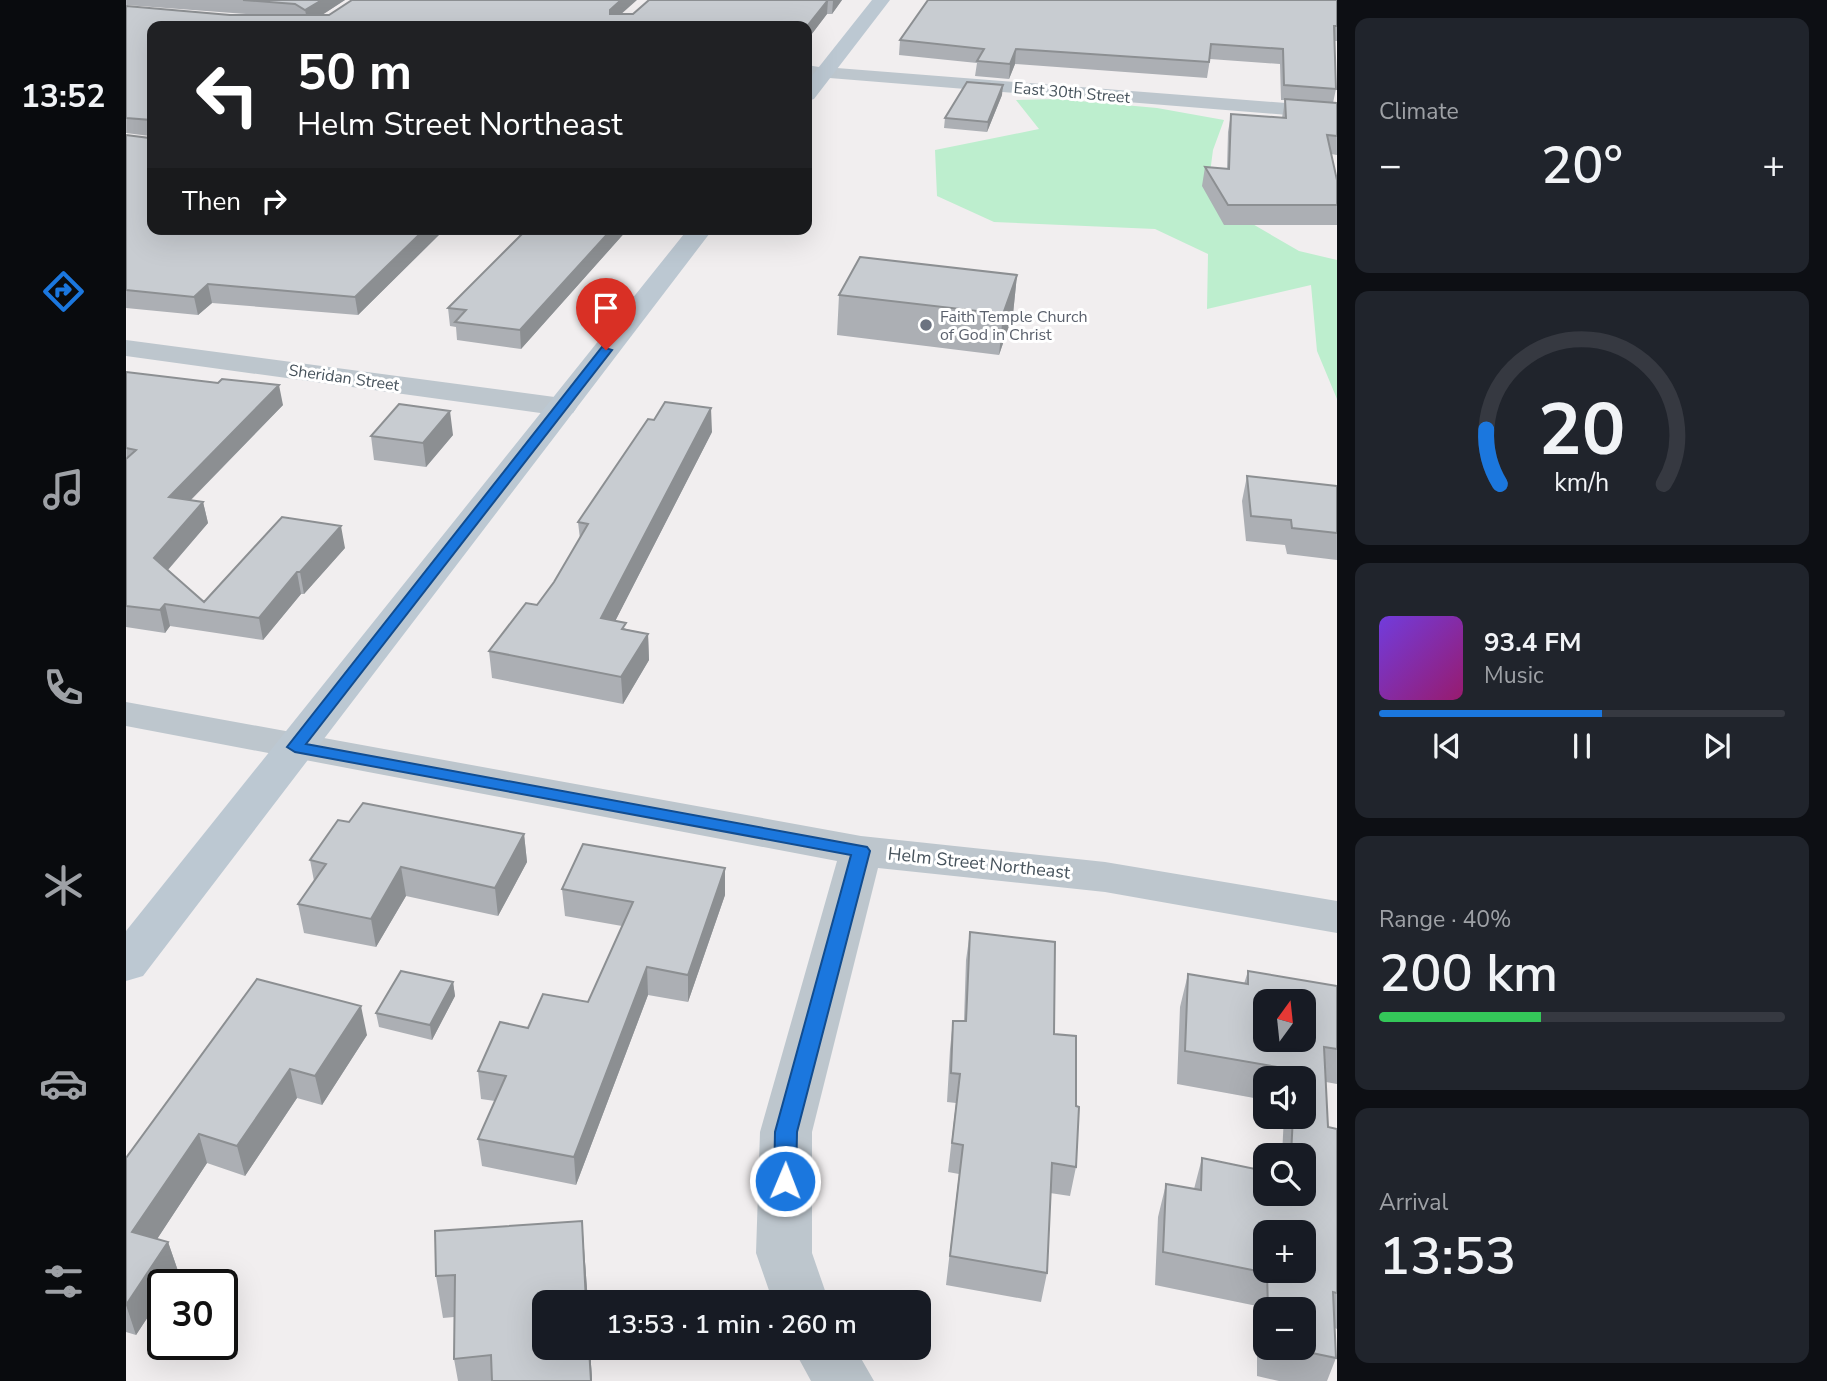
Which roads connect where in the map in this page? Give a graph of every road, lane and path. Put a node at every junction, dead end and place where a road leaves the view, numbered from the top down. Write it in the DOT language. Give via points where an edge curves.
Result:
graph roads {
  1 [pos="881,0"];
  2 [pos="815,72"];
  3 [pos="1337,114"];
  4 [pos="696,235"];
  5 [pos="126,348"];
  6 [pos="562,407"];
  7 [pos="126,714"];
  8 [pos="295,747"];
  9 [pos="861,851"];
  10 [pos="1337,917"];
  11 [pos="126,964"];
  12 [pos="797,1290"];
  13 [pos="830,1360"];
  14 [pos="844,1381"];
  1 -- 2 [label="main road"];
  2 -- 3 [label="street, East 30th Street"];
  4 -- 6 [label="main road"];
  5 -- 6 [label="street, Sheridan Street"];
  6 -- 8 [label="main road"];
  7 -- 8 [label="street, Helm Street Northeast"];
  8 -- 9 [label="street, Helm Street Northeast"];
  8 -- 11 [label="main road"];
  9 -- 10 [label="street, Helm Street Northeast" via="1105,877"];
  9 -- 12 [label="street" via="786,1132 784,1253"];
  13 -- 14 [label="street"];
}
